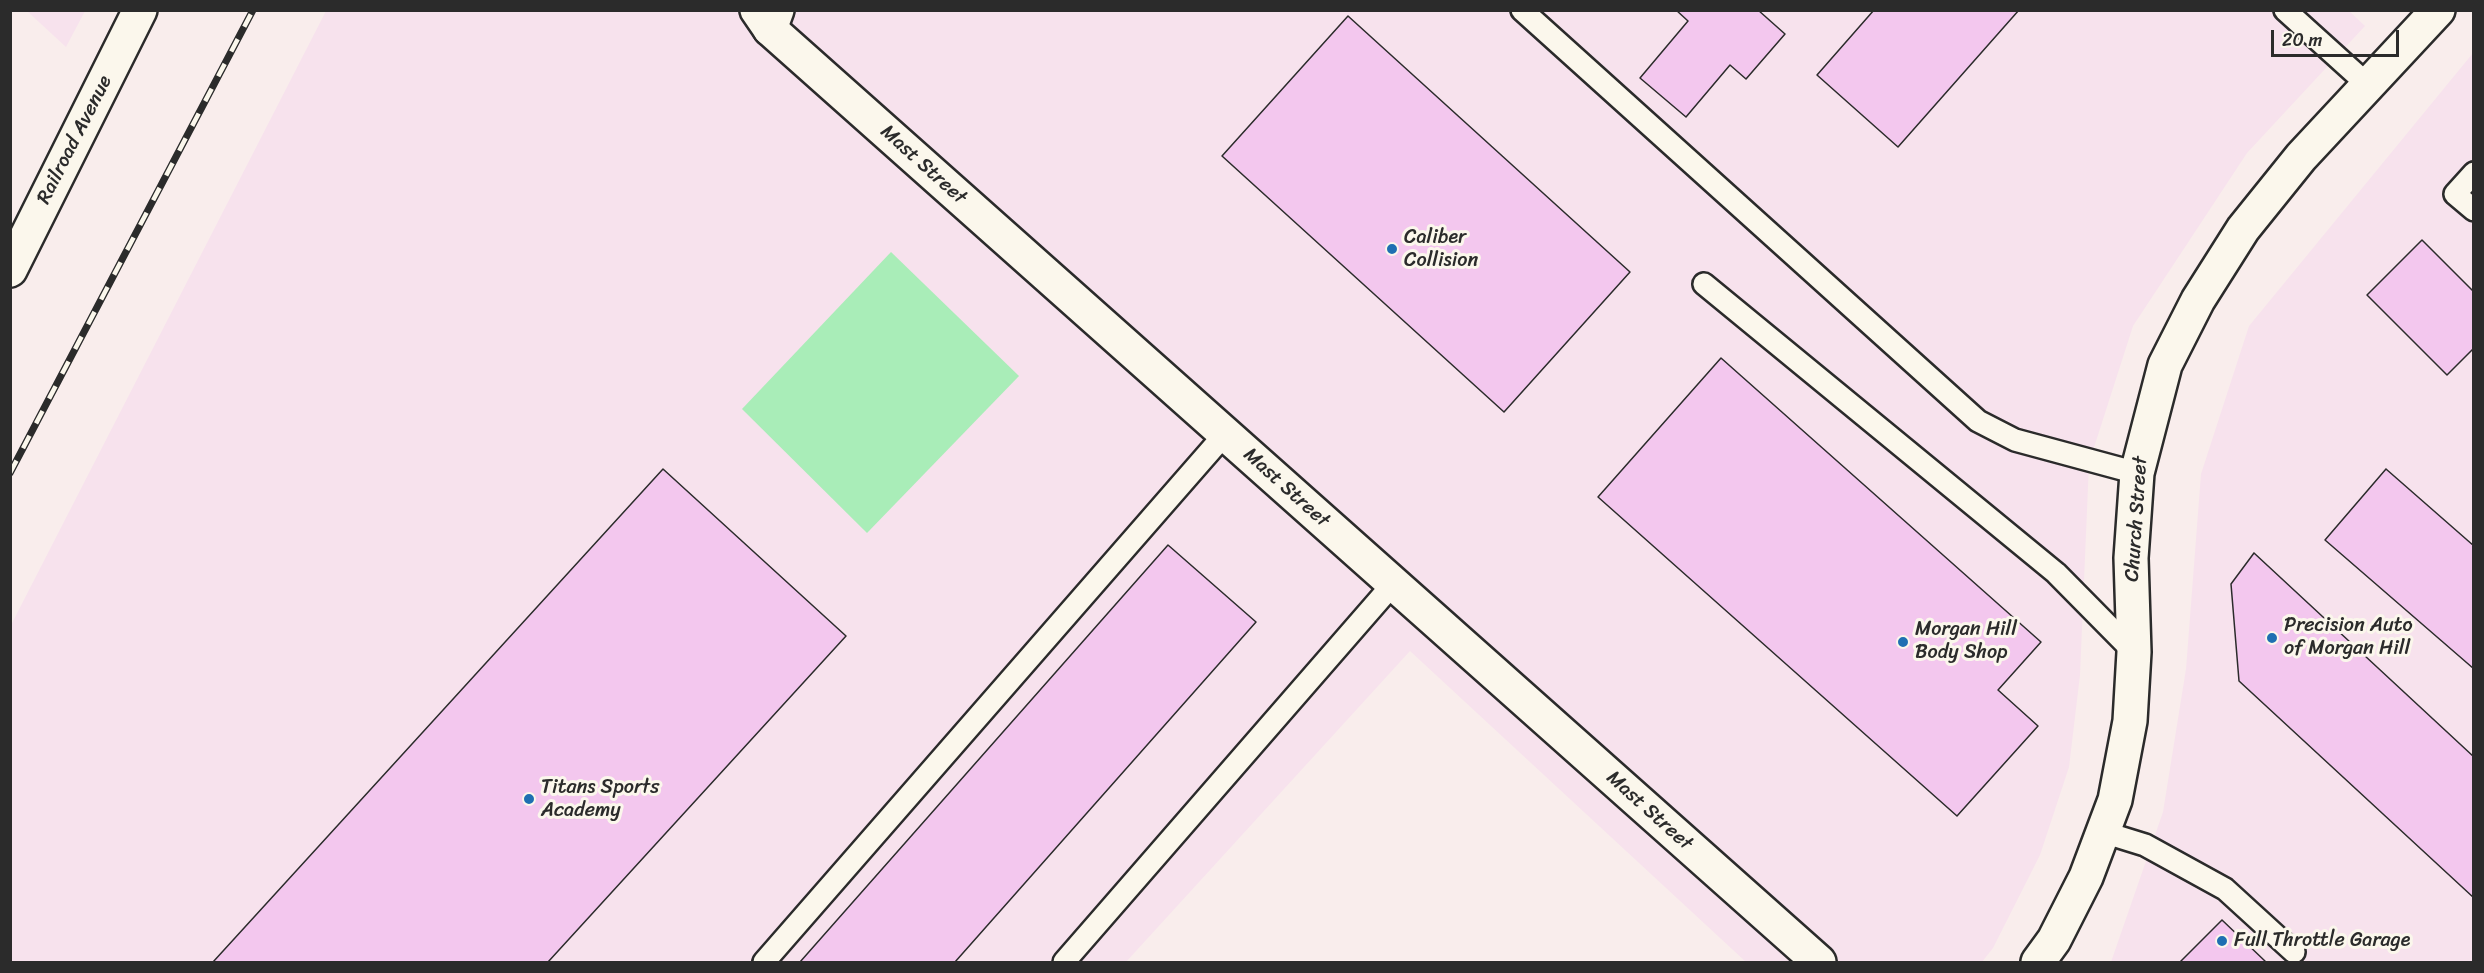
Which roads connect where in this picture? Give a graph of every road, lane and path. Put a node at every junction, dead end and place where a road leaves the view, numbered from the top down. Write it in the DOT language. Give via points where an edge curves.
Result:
graph roads {
  1 [pos="140,10"];
  2 [pos="1522,10"];
  3 [pos="2284,10"];
  4 [pos="2438,10"];
  5 [pos="768,17"];
  6 [pos="2368,85"];
  7 [pos="2474,173"];
  8 [pos="2474,210"];
  9 [pos="10,270"];
  10 [pos="1704,284"];
  11 [pos="1225,434"];
  12 [pos="2137,473"];
  13 [pos="1393,584"];
  14 [pos="2134,652"];
  15 [pos="2103,832"];
  16 [pos="2294,952"];
  17 [pos="1070,961"];
  18 [pos="764,963"];
  19 [pos="1819,963"];
  20 [pos="2038,963"];
  1 -- 9 [label="street, Railroad Avenue"];
  2 -- 12 [label="lane" via="1978,421 2015,440"];
  3 -- 6 [label="lane"];
  4 -- 6 [label="street, Church Street"];
  5 -- 11 [label="street, Mast Street"];
  6 -- 12 [label="street, Church Street" via="2301,157 2243,229 2198,300 2165,365"];
  7 -- 8 [label="lane" via="2455,194"];
  10 -- 14 [label="lane" via="2056,573"];
  11 -- 13 [label="street, Mast Street"];
  11 -- 18 [label="lane"];
  12 -- 14 [label="street, Church Street" via="2131,558"];
  13 -- 17 [label="lane"];
  13 -- 19 [label="street, Mast Street"];
  14 -- 15 [label="street, Church Street" via="2130,721 2115,800"];
  15 -- 16 [label="lane" via="2145,846 2225,889"];
  15 -- 20 [label="street, Church Street" via="2086,877"];
}
